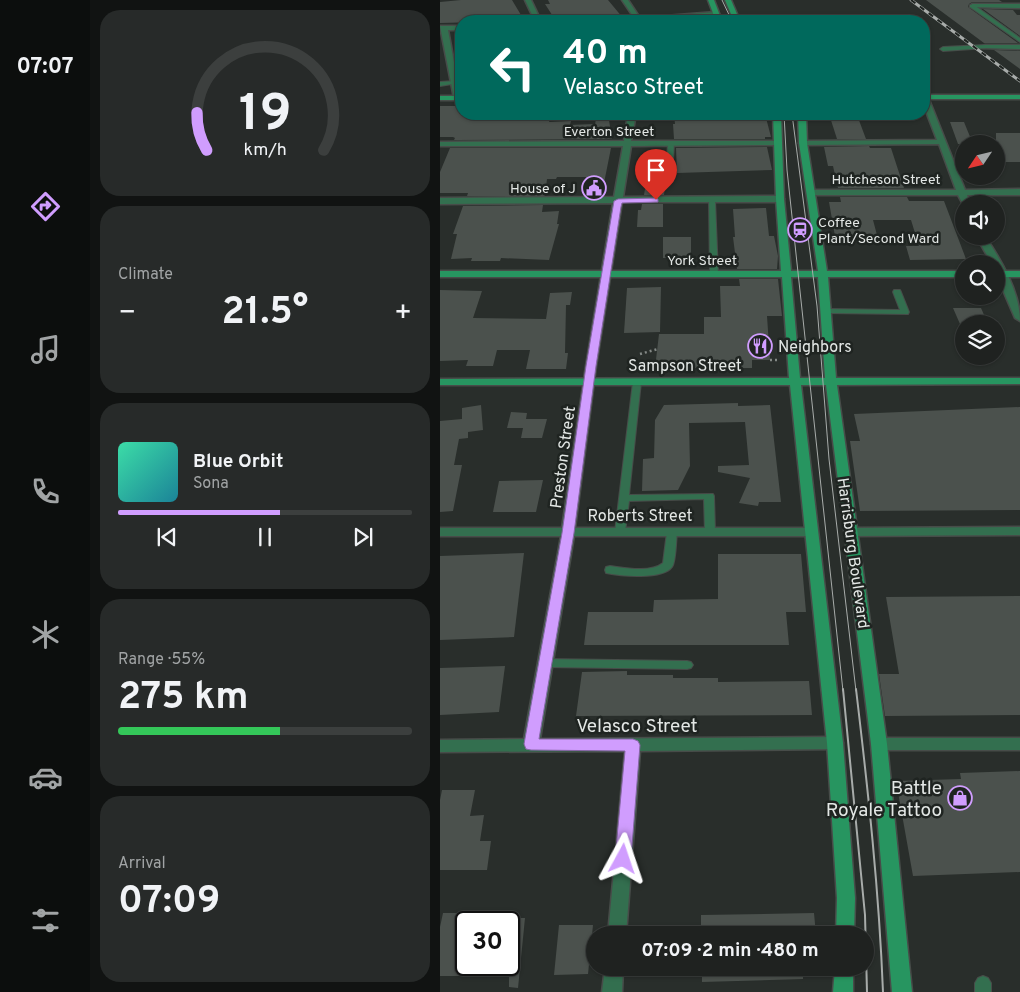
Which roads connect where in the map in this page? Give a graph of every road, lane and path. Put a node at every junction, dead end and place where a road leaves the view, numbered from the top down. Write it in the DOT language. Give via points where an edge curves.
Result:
graph roads {
  1 [pos="528,0"];
  2 [pos="625,0"];
  3 [pos="711,0"];
  4 [pos="728,0"];
  5 [pos="1012,0"];
  6 [pos="972,6"];
  7 [pos="1020,6"];
  8 [pos="716,14"];
  9 [pos="535,15"];
  10 [pos="635,15"];
  11 [pos="705,15"];
  12 [pos="734,15"];
  13 [pos="442,28"];
  14 [pos="455,28"];
  15 [pos="1020,40"];
  16 [pos="985,47"];
  17 [pos="1020,47"];
  18 [pos="943,49"];
  19 [pos="440,84"];
  20 [pos="455,84"];
  21 [pos="930,97"];
  22 [pos="1020,97"];
  23 [pos="440,98"];
  24 [pos="455,98"];
  25 [pos="930,112"];
  26 [pos="631,120"];
  27 [pos="777,120"];
  28 [pos="802,120"];
  29 [pos="942,142"];
  30 [pos="627,143"];
  31 [pos="671,143"];
  32 [pos="777,143"];
  33 [pos="804,143"];
  34 [pos="440,144"];
  35 [pos="670,160"];
  36 [pos="961,192"];
  37 [pos="1020,192"];
  38 [pos="811,193"];
  39 [pos="962,195"];
  40 [pos="780,199"];
  41 [pos="712,200"];
  42 [pos="618,201"];
  43 [pos="441,203"];
  44 [pos="606,273"];
  45 [pos="440,274"];
  46 [pos="714,274"];
  47 [pos="788,274"];
  48 [pos="823,274"];
  49 [pos="955,274"];
  50 [pos="1005,274"];
  51 [pos="1020,274"];
  52 [pos="1005,287"];
  53 [pos="898,292"];
  54 [pos="826,311"];
  55 [pos="1020,318"];
  56 [pos="658,349"];
  57 [pos="640,354"];
  58 [pos="795,381"];
  59 [pos="831,381"];
  60 [pos="1020,381"];
  61 [pos="440,382"];
  62 [pos="589,382"];
  63 [pos="637,382"];
  64 [pos="625,498"];
  65 [pos="1020,530"];
  66 [pos="440,532"];
  67 [pos="620,532"];
  68 [pos="672,532"];
  69 [pos="710,532"];
  70 [pos="810,532"];
  71 [pos="851,532"];
  72 [pos="568,533"];
  73 [pos="610,570"];
  74 [pos="545,663"];
  75 [pos="687,666"];
  76 [pos="835,743"];
  77 [pos="531,744"];
  78 [pos="879,744"];
  79 [pos="1020,744"];
  80 [pos="633,745"];
  81 [pos="440,746"];
  82 [pos="618,926"];
  83 [pos="845,926"];
  84 [pos="613,976"];
  85 [pos="844,976"];
  86 [pos="612,992"];
  87 [pos="843,992"];
  88 [pos="902,992"];
  1 -- 9 [label="street"];
  2 -- 10 [label="street"];
  3 -- 8 [label="main road"];
  4 -- 12 [label="main road"];
  5 -- 7 [label="street"];
  6 -- 7 [label="street"];
  6 -- 15 [label="lane"];
  8 -- 11 [label="street"];
  13 -- 14 [label="street"];
  13 -- 20 [label="street"];
  16 -- 17 [label="street"];
  16 -- 18 [label="lane"];
  19 -- 20 [label="lane"];
  21 -- 22 [label="main road"];
  23 -- 24 [label="main road"];
  25 -- 29 [label="street"];
  26 -- 30 [label="street, Preston Street"];
  27 -- 32 [label="main road"];
  28 -- 33 [label="main road, Harrisburg Boulevard"];
  29 -- 33 [label="street"];
  29 -- 36 [label="street"];
  30 -- 31 [label="street, Everton Street"];
  30 -- 34 [label="street, Everton Street"];
  30 -- 42 [label="street, Preston Street"];
  31 -- 32 [label="street, Everton Street"];
  31 -- 35 [label="lane"];
  32 -- 40 [label="main road"];
  33 -- 38 [label="main road, Harrisburg Boulevard"];
  36 -- 37 [label="street, Hutcheson Street"];
  36 -- 38 [label="street, Hutcheson Street"];
  36 -- 39 [label="street"];
  38 -- 48 [label="main road, Harrisburg Boulevard"];
  40 -- 41 [label="street"];
  40 -- 47 [label="main road"];
  41 -- 42 [label="street"];
  41 -- 46 [label="lane"];
  42 -- 43 [label="street"];
  42 -- 44 [label="street, Preston Street"];
  44 -- 45 [label="main road, York Street"];
  44 -- 46 [label="main road, York Street"];
  44 -- 62 [label="street, Preston Street"];
  46 -- 47 [label="main road, York Street"];
  47 -- 48 [label="main road, York Street"];
  47 -- 58 [label="main road"];
  48 -- 49 [label="main road, York Street"];
  48 -- 54 [label="main road, Harrisburg Boulevard"];
  50 -- 51 [label="main road"];
  52 -- 55 [label="street"];
  53 -- 54 [label="lane" via="905,312"];
  54 -- 59 [label="main road, Harrisburg Boulevard"];
  56 -- 57 [label="path"];
  58 -- 59 [label="main road, Sampson Street"];
  58 -- 63 [label="main road, Sampson Street"];
  58 -- 70 [label="main road"];
  59 -- 60 [label="main road, Sampson Street"];
  59 -- 71 [label="main road, Harrisburg Boulevard"];
  61 -- 62 [label="main road, Sampson Street"];
  62 -- 63 [label="main road, Sampson Street"];
  62 -- 72 [label="street, Preston Street"];
  63 -- 64 [label="lane"];
  64 -- 67 [label="lane"];
  64 -- 69 [label="lane" via="709,496"];
  65 -- 71 [label="street"];
  66 -- 72 [label="street, Roberts Street"];
  67 -- 68 [label="street, Roberts Street"];
  67 -- 72 [label="street, Roberts Street"];
  68 -- 69 [label="street, Roberts Street"];
  68 -- 73 [label="lane" via="665,569"];
  69 -- 70 [label="street, Roberts Street"];
  70 -- 76 [label="main road"];
  71 -- 78 [label="main road, Harrisburg Boulevard"];
  72 -- 74 [label="street, Preston Street"];
  74 -- 75 [label="lane"];
  74 -- 77 [label="street, Preston Street"];
  76 -- 80 [label="street, Velasco Street"];
  76 -- 83 [label="main road"];
  77 -- 80 [label="street, Velasco Street"];
  77 -- 81 [label="street, Velasco Street"];
  78 -- 79 [label="street"];
  78 -- 88 [label="main road, Harrisburg Boulevard"];
  80 -- 82 [label="street"];
  84 -- 86 [label="street"];
  85 -- 87 [label="main road"];
}
